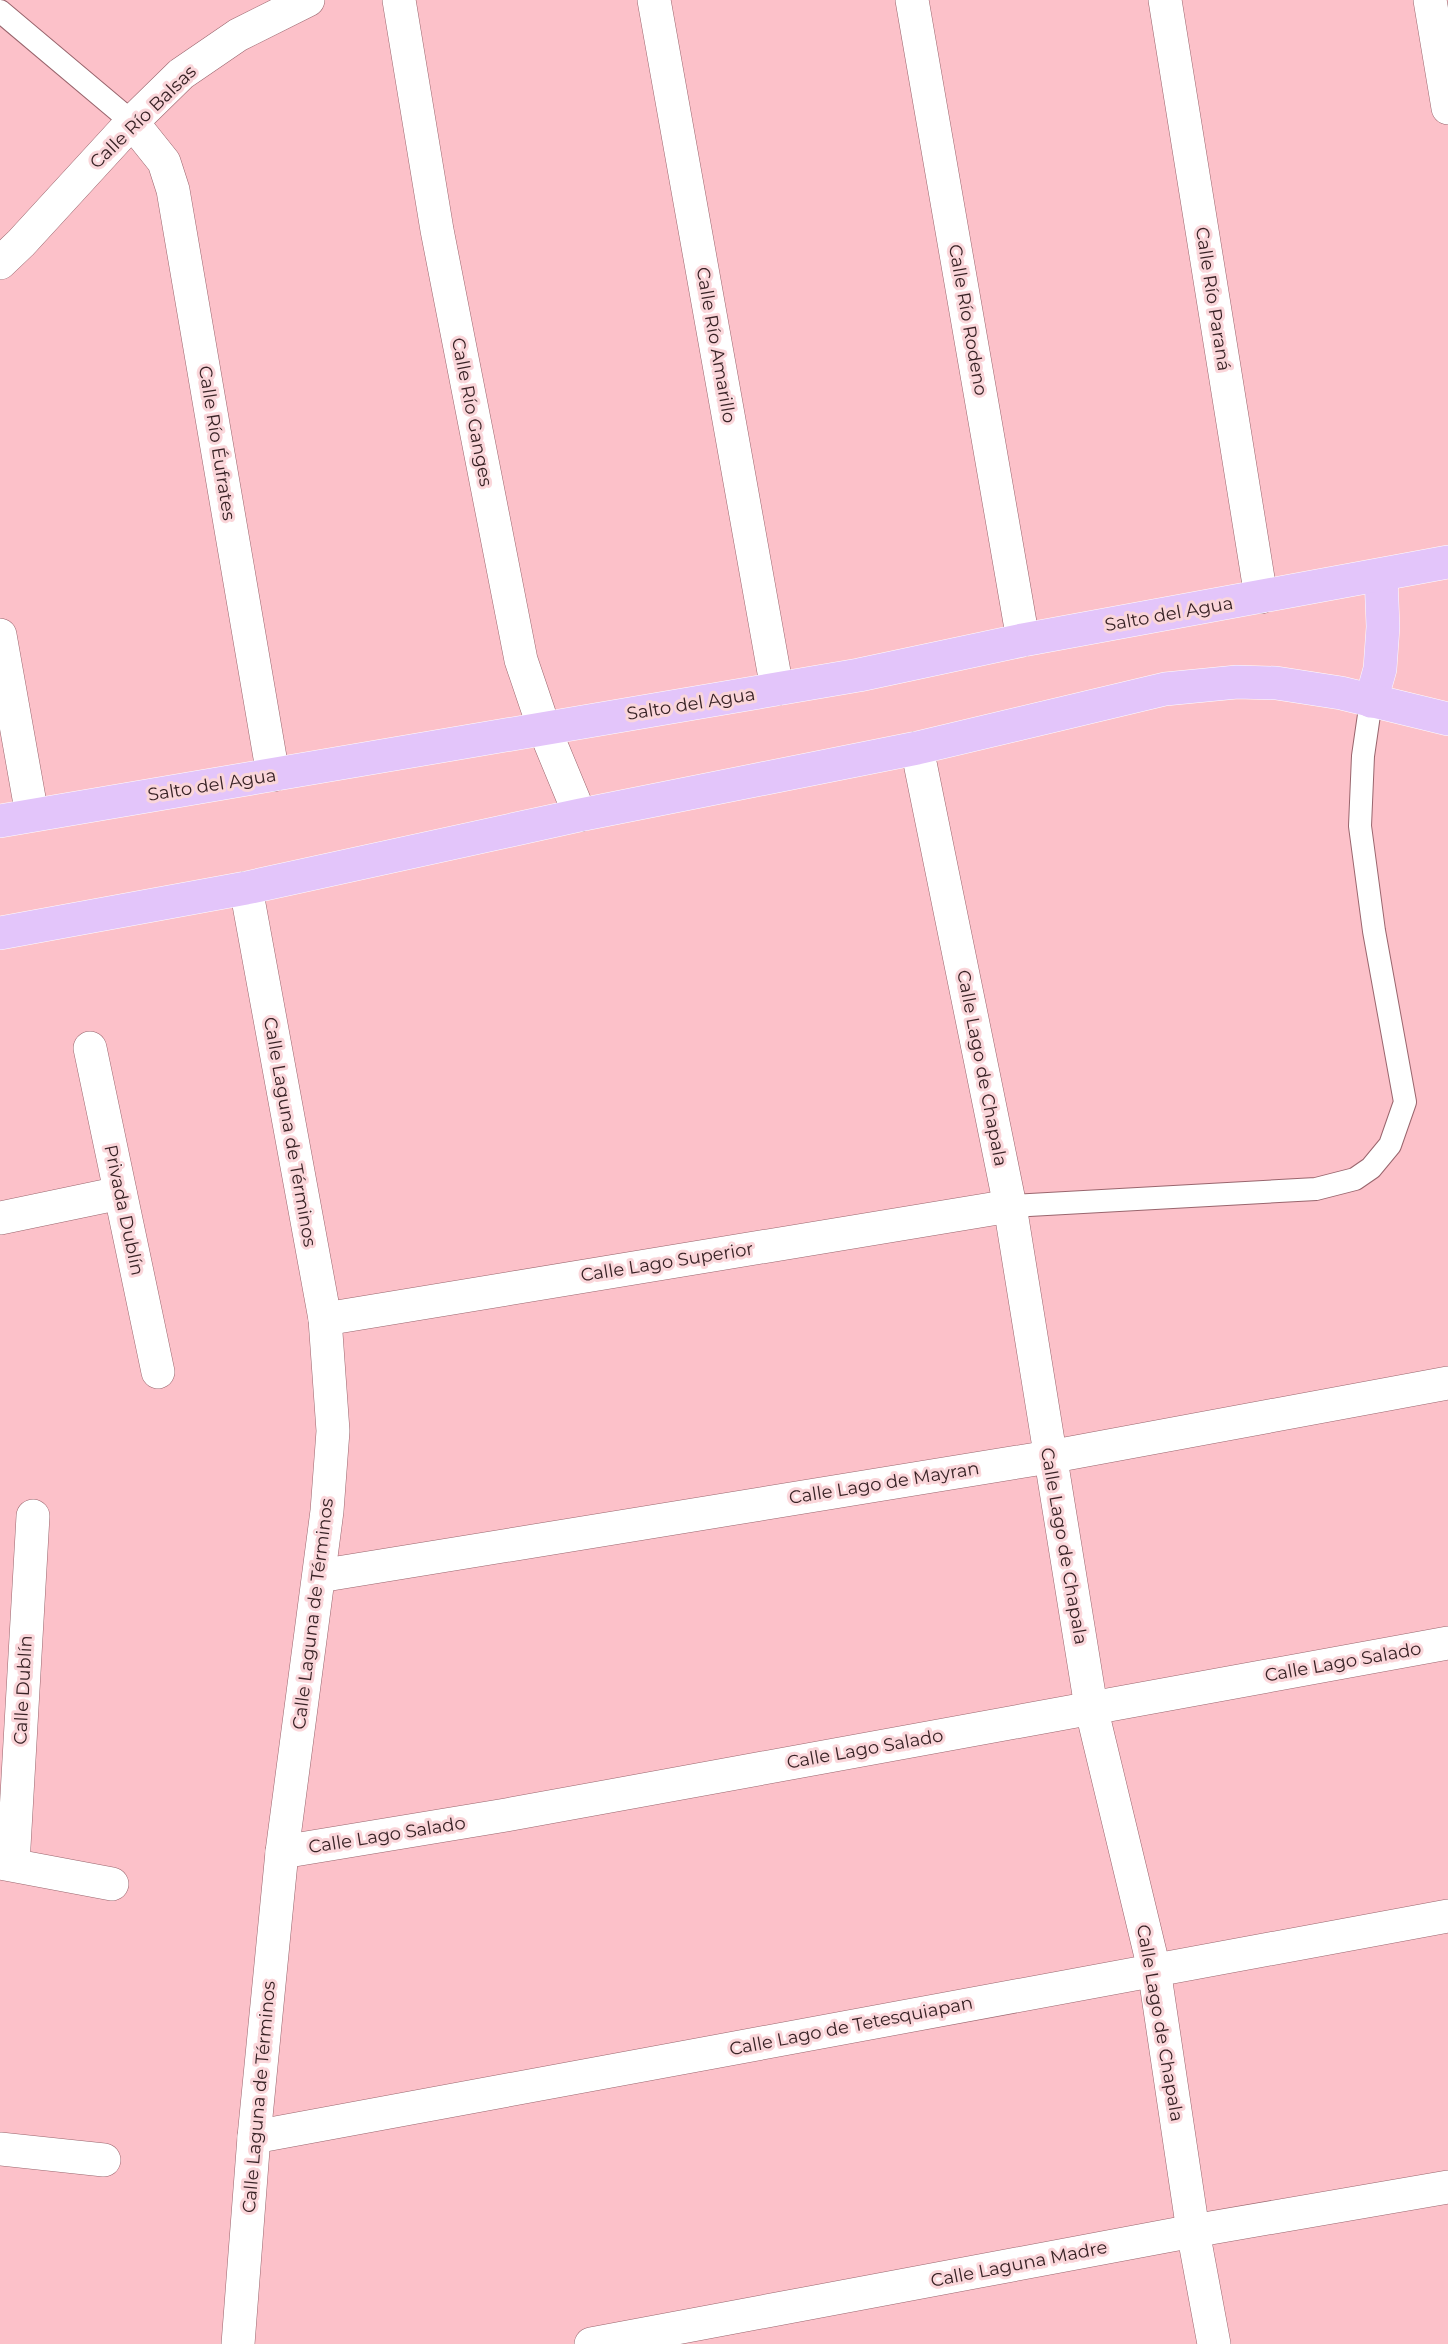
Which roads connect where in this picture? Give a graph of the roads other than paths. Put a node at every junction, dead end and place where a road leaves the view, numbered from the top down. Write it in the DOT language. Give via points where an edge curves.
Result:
graph roads {
  1 [pos="308,0"];
  2 [pos="399,0"];
  3 [pos="654,0"];
  4 [pos="912,0"];
  5 [pos="1166,0"];
  6 [pos="1430,0"];
  7 [pos="0,11"];
  8 [pos="1443,49"];
  9 [pos="1448,108"];
  10 [pos="132,122"];
  11 [pos="0,263"];
  12 [pos="1448,562"];
  13 [pos="1381,576"];
  14 [pos="1261,597"];
  15 [pos="0,634"];
  16 [pos="1023,640"];
  17 [pos="777,689"];
  18 [pos="1371,701"];
  19 [pos="1448,719"];
  20 [pos="543,728"];
  21 [pos="917,748"];
  22 [pos="273,775"];
  23 [pos="32,815"];
  24 [pos="580,815"];
  25 [pos="0,821"];
  26 [pos="246,888"];
  27 [pos="0,933"];
  28 [pos="90,1048"];
  29 [pos="120,1193"];
  30 [pos="1010,1206"];
  31 [pos="0,1218"];
  32 [pos="325,1319"];
  33 [pos="158,1372"];
  34 [pos="1448,1383"];
  35 [pos="1049,1456"];
  36 [pos="33,1516"];
  37 [pos="319,1576"];
  38 [pos="1448,1643"];
  39 [pos="13,1657"];
  40 [pos="1091,1707"];
  41 [pos="282,1852"];
  42 [pos="7,1864"];
  43 [pos="112,1884"];
  44 [pos="1448,1916"];
  45 [pos="1154,1969"];
  46 [pos="254,2137"];
  47 [pos="0,2149"];
  48 [pos="104,2160"];
  49 [pos="1448,2187"];
  50 [pos="1194,2231"];
  51 [pos="238,2344"];
  52 [pos="591,2344"];
  53 [pos="1214,2344"];
  1 -- 10 [label="street, Calle Río Balsas" via="238,35 181,74"];
  2 -- 20 [label="street, Calle Río Ganges" via="491,510 521,660"];
  3 -- 17 [label="street, Calle Río Amarillo"];
  4 -- 16 [label="street, Calle Río Rodeno"];
  5 -- 14 [label="street, Calle Río Paraná"];
  6 -- 8 [label="street"];
  7 -- 10 [label="lane"];
  8 -- 9 [label="street"];
  10 -- 11 [label="street, Calle Río Balsas"];
  10 -- 22 [label="street, Calle Río Éufrates" via="164,162 173,190"];
  12 -- 13 [label="main road, Salto del Agua"];
  13 -- 14 [label="main road, Salto del Agua"];
  13 -- 18 [label="main road" via="1380,669"];
  14 -- 16 [label="main road, Salto del Agua"];
  15 -- 23 [label="street"];
  16 -- 17 [label="main road, Salto del Agua"];
  17 -- 20 [label="main road, Salto del Agua"];
  18 -- 19 [label="main road"];
  18 -- 21 [label="main road" via="1308,687 1237,682 1165,689"];
  18 -- 30 [label="lane" via="1363,756 1360,826 1374,931 1405,1102 1390,1145 1371,1168 1355,1179 1316,1189"];
  20 -- 22 [label="main road, Salto del Agua"];
  20 -- 24 [label="street, Calle Río Ganges"];
  21 -- 24 [label="main road"];
  21 -- 30 [label="street, Calle Lago de Chapala"];
  22 -- 23 [label="main road, Salto del Agua"];
  23 -- 25 [label="main road, Salto del Agua"];
  24 -- 26 [label="main road"];
  26 -- 27 [label="main road"];
  26 -- 32 [label="street, Calle Laguna de Términos"];
  28 -- 29 [label="street, Privada Dublín"];
  29 -- 31 [label="street"];
  29 -- 33 [label="street, Privada Dublín"];
  30 -- 32 [label="street, Calle Lago Superior"];
  30 -- 35 [label="street, Calle Lago de Chapala"];
  32 -- 37 [label="street, Calle Laguna de Términos" via="333,1431"];
  34 -- 35 [label="street, Calle Lago de Mayran"];
  35 -- 37 [label="street, Calle Lago de Mayran"];
  35 -- 40 [label="street, Calle Lago de Chapala"];
  36 -- 39 [label="street, Calle Dublín"];
  37 -- 41 [label="street, Calle Laguna de Términos"];
  38 -- 40 [label="street, Calle Lago Salado"];
  39 -- 42 [label="street, Calle Dublín"];
  40 -- 41 [label="street, Calle Lago Salado" via="506,1815"];
  40 -- 45 [label="street, Calle Lago de Chapala"];
  41 -- 46 [label="street, Calle Laguna de Términos"];
  42 -- 43 [label="street"];
  44 -- 45 [label="street, Calle Lago de Tetesquiapan"];
  45 -- 46 [label="street, Calle Lago de Tetesquiapan"];
  45 -- 50 [label="street, Calle Lago de Chapala"];
  46 -- 51 [label="street, Calle Laguna de Términos"];
  47 -- 48 [label="street"];
  49 -- 50 [label="street, Calle Laguna Madre"];
  50 -- 52 [label="street, Calle Laguna Madre"];
  50 -- 53 [label="street, Calle Lago de Chapala"];
}
